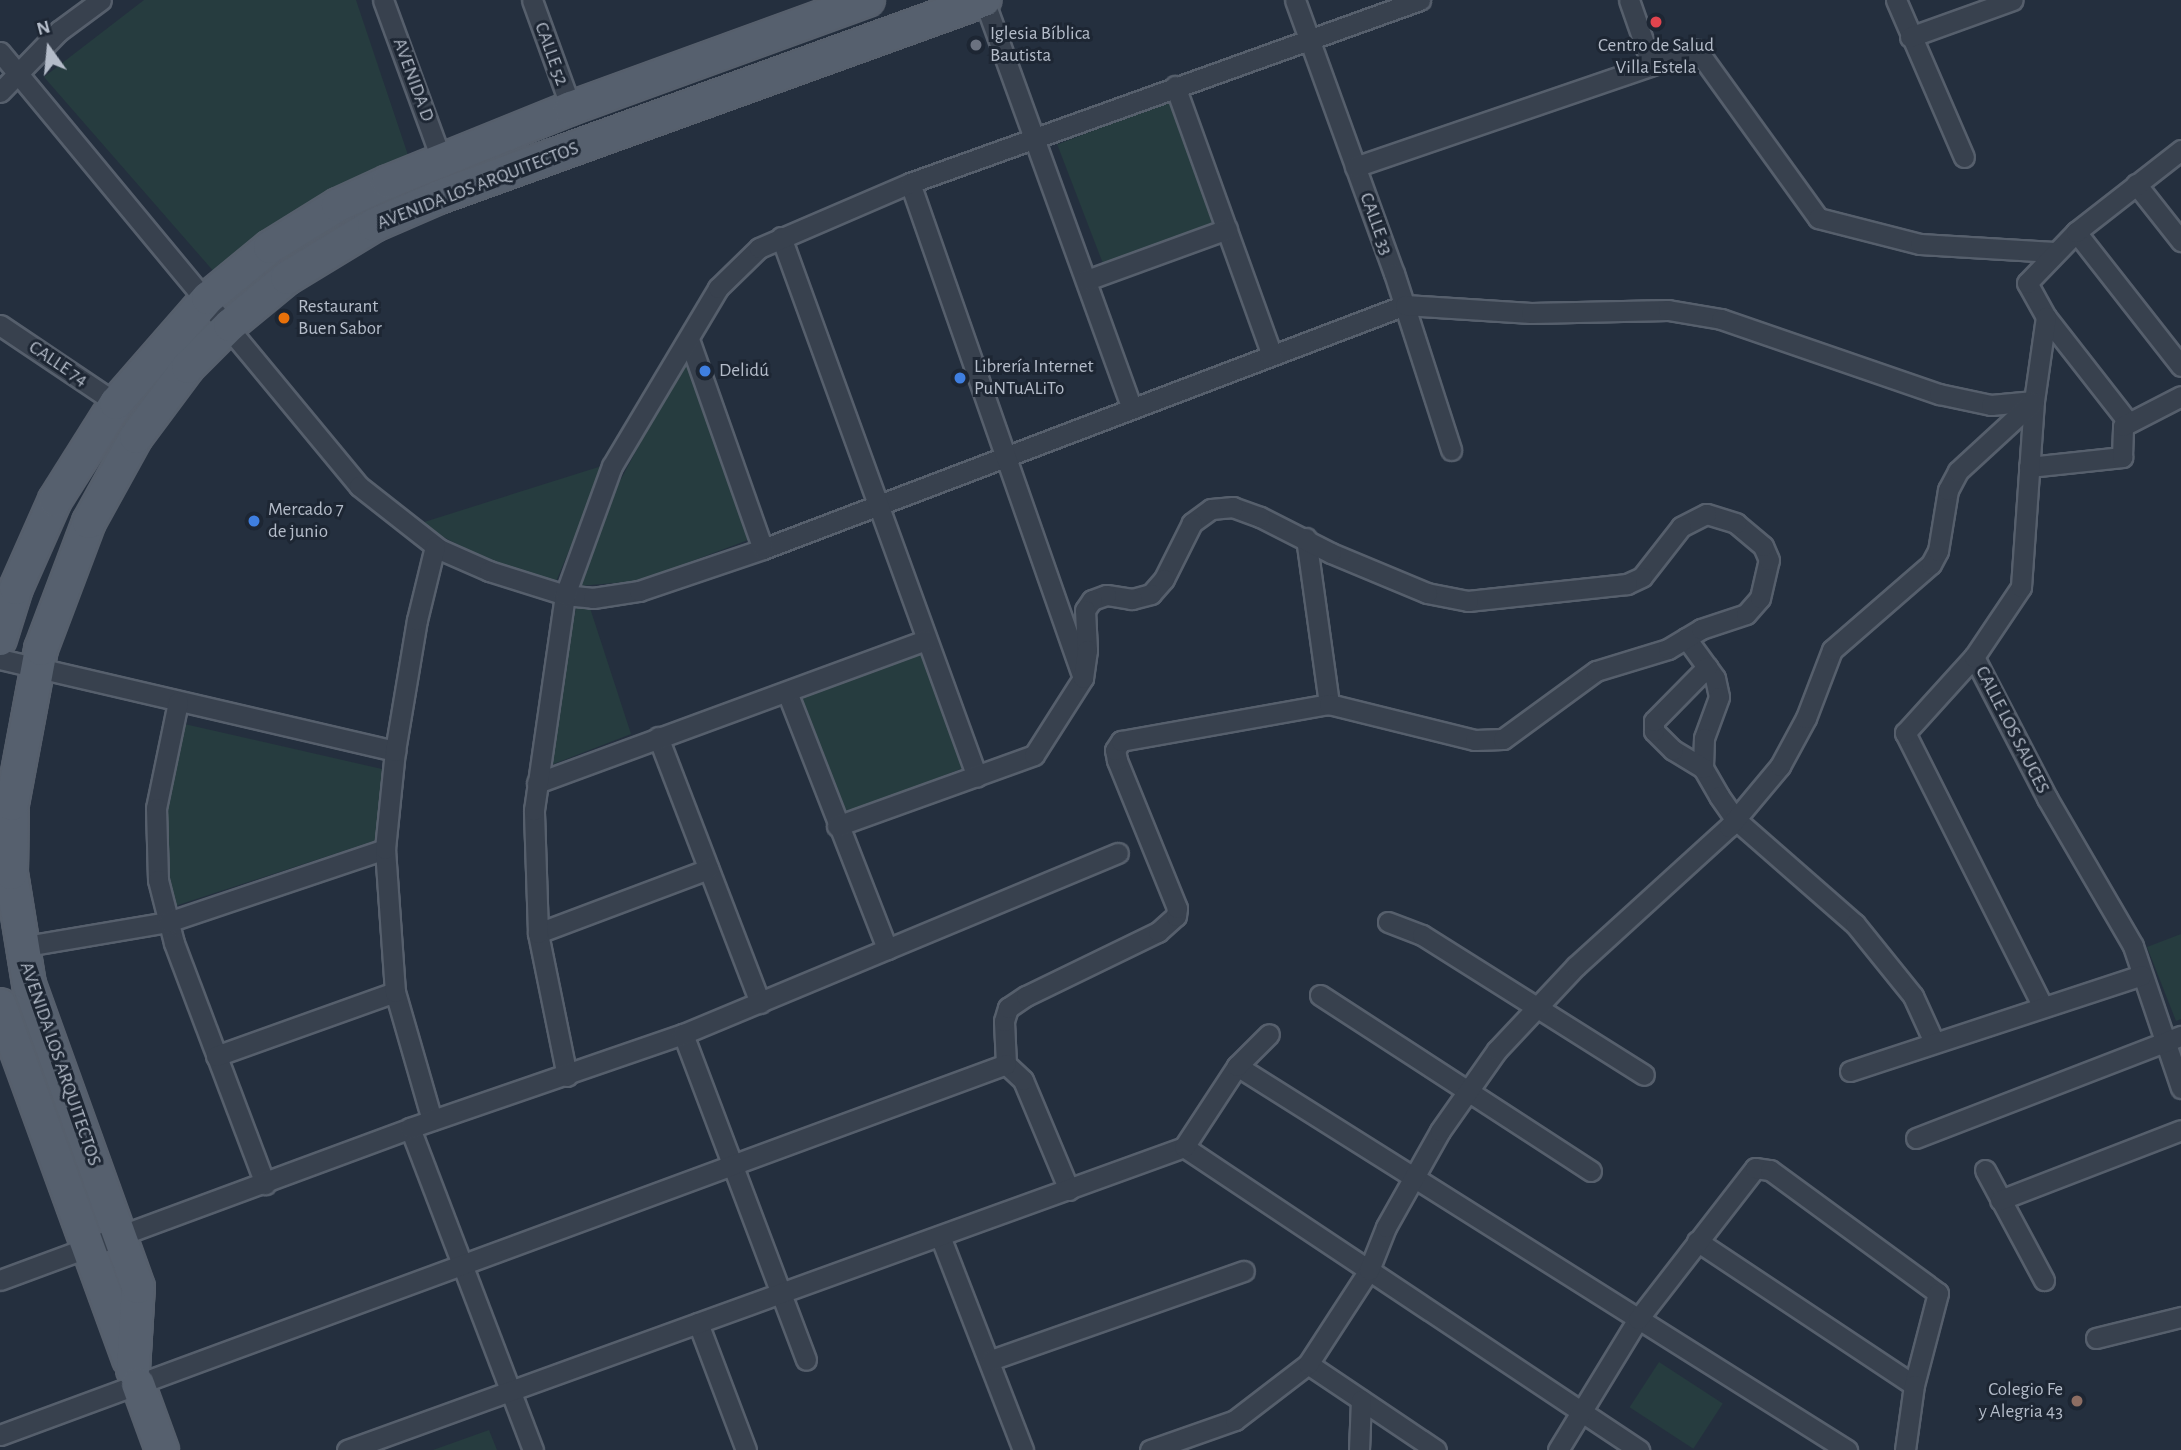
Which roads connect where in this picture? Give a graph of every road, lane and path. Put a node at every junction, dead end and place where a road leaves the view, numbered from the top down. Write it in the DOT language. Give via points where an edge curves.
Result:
graph roads {
  1 [pos="101,0"];
  2 [pos="383,0"];
  3 [pos="532,0"];
  4 [pos="984,0"];
  5 [pos="1295,0"];
  6 [pos="1420,0"];
  7 [pos="1629,0"];
  8 [pos="1896,0"];
  9 [pos="2013,0"];
  10 [pos="849,3"];
  11 [pos="1978,6"];
  12 [pos="1910,37"];
  13 [pos="1309,39"];
  14 [pos="0,52"];
  15 [pos="1651,63"];
  16 [pos="17,72"];
  17 [pos="1175,86"];
  18 [pos="0,92"];
  19 [pos="571,108"];
  20 [pos="1037,138"];
  21 [pos="2181,150"];
  22 [pos="1965,156"];
  23 [pos="442,161"];
  24 [pos="1355,167"];
  25 [pos="910,183"];
  26 [pos="2136,184"];
  27 [pos="1227,229"];
  28 [pos="2076,232"];
  29 [pos="781,237"];
  30 [pos="2181,241"];
  31 [pos="2054,252"];
  32 [pos="1087,279"];
  33 [pos="208,298"];
  34 [pos="1405,305"];
  35 [pos="2046,317"];
  36 [pos="230,324"];
  37 [pos="0,325"];
  38 [pos="690,341"];
  39 [pos="1272,355"];
  40 [pos="2181,366"];
  41 [pos="2181,396"];
  42 [pos="2034,401"];
  43 [pos="116,403"];
  44 [pos="1132,408"];
  45 [pos="2128,422"];
  46 [pos="1451,450"];
  47 [pos="1005,457"];
  48 [pos="2029,467"];
  49 [pos="877,505"];
  50 [pos="1306,538"];
  51 [pos="435,545"];
  52 [pos="763,549"];
  53 [pos="565,595"];
  54 [pos="1686,638"];
  55 [pos="0,639"];
  56 [pos="926,640"];
  57 [pos="1974,657"];
  58 [pos="0,659"];
  59 [pos="1707,667"];
  60 [pos="35,669"];
  61 [pos="1083,678"];
  62 [pos="787,692"];
  63 [pos="178,702"];
  64 [pos="1329,704"];
  65 [pos="658,737"];
  66 [pos="395,751"];
  67 [pos="1703,768"];
  68 [pos="977,778"];
  69 [pos="537,783"];
  70 [pos="1735,820"];
  71 [pos="837,826"];
  72 [pos="385,849"];
  73 [pos="1118,853"];
  74 [pos="708,870"];
  75 [pos="168,922"];
  76 [pos="1388,922"];
  77 [pos="538,933"];
  78 [pos="20,947"];
  79 [pos="887,949"];
  80 [pos="2142,975"];
  81 [pos="395,992"];
  82 [pos="1320,995"];
  83 [pos="760,1003"];
  84 [pos="0,1005"];
  85 [pos="2042,1005"];
  86 [pos="1537,1007"];
  87 [pos="682,1034"];
  88 [pos="1269,1034"];
  89 [pos="2173,1039"];
  90 [pos="1934,1042"];
  91 [pos="7,1050"];
  92 [pos="216,1056"];
  93 [pos="1006,1064"];
  94 [pos="1237,1066"];
  95 [pos="1850,1071"];
  96 [pos="1644,1075"];
  97 [pos="567,1076"];
  98 [pos="2181,1088"];
  99 [pos="1468,1091"];
  100 [pos="432,1121"];
  101 [pos="410,1128"];
  102 [pos="2181,1130"];
  103 [pos="1916,1138"];
  104 [pos="1184,1147"];
  105 [pos="733,1165"];
  106 [pos="1985,1170"];
  107 [pos="1591,1171"];
  108 [pos="1414,1177"];
  109 [pos="265,1184"];
  110 [pos="1069,1190"];
  111 [pos="2000,1200"];
  112 [pos="120,1236"];
  113 [pos="940,1236"];
  114 [pos="1697,1241"];
  115 [pos="88,1248"];
  116 [pos="461,1265"];
  117 [pos="1369,1270"];
  118 [pos="1244,1271"];
  119 [pos="0,1280"];
  120 [pos="2044,1280"];
  121 [pos="781,1293"];
  122 [pos="2181,1317"];
  123 [pos="1639,1319"];
  124 [pos="698,1323"];
  125 [pos="2096,1338"];
  126 [pos="806,1360"];
  127 [pos="991,1360"];
  128 [pos="1308,1364"];
  129 [pos="138,1384"];
  130 [pos="1914,1385"];
  131 [pos="512,1391"];
  132 [pos="1361,1400"];
  133 [pos="1582,1412"];
  134 [pos="0,1435"];
  135 [pos="392,1442"];
  136 [pos="162,1450"];
  137 [pos="347,1450"];
  138 [pos="533,1450"];
  139 [pos="746,1450"];
  140 [pos="1023,1450"];
  141 [pos="1150,1450"];
  142 [pos="1359,1450"];
  143 [pos="1436,1450"];
  144 [pos="1558,1450"];
  145 [pos="1639,1450"];
  146 [pos="1847,1450"];
  147 [pos="1905,1450"];
  1 -- 16 [label="street" via="59,31"];
  2 -- 23 [label="street, AVENIDA D"];
  3 -- 19 [label="street, CALLE 52"];
  4 -- 20 [label="street"];
  4 -- 36 [label="main road, AVENIDA LOS ARQUITECTOS" via="439,197 374,225 319,256"];
  5 -- 13 [label="street, CALLE 33"];
  6 -- 13 [label="street"];
  7 -- 15 [label="street"];
  8 -- 12 [label="street"];
  9 -- 11 [label="street"];
  10 -- 19 [label="main road, AVENIDA LOS ARQUITECTOS"];
  11 -- 12 [label="street"];
  12 -- 22 [label="street"];
  13 -- 17 [label="street"];
  13 -- 24 [label="street, CALLE 33"];
  14 -- 16 [label="street"];
  15 -- 24 [label="street"];
  15 -- 31 [label="street" via="1693,49 1702,52 1818,218 1920,244"];
  16 -- 18 [label="street"];
  16 -- 33 [label="street"];
  17 -- 20 [label="street"];
  17 -- 27 [label="street"];
  19 -- 23 [label="main road, AVENIDA LOS ARQUITECTOS"];
  20 -- 25 [label="street"];
  20 -- 32 [label="street"];
  21 -- 26 [label="street"];
  23 -- 33 [label="main road, AVENIDA LOS ARQUITECTOS" via="307,223"];
  24 -- 34 [label="street, CALLE 33"];
  25 -- 29 [label="street"];
  25 -- 47 [label="street"];
  26 -- 28 [label="street"];
  26 -- 30 [label="street"];
  27 -- 32 [label="street"];
  27 -- 39 [label="street"];
  28 -- 31 [label="street"];
  28 -- 40 [label="street"];
  29 -- 38 [label="street" via="759,248 718,288"];
  29 -- 49 [label="street"];
  31 -- 35 [label="street" via="2027,283"];
  32 -- 44 [label="street"];
  33 -- 36 [label="street"];
  33 -- 43 [label="main road, AVENIDA LOS ARQUITECTOS"];
  34 -- 39 [label="street"];
  34 -- 42 [label="street" via="1531,313 1668,310 1721,319 1939,394 2002,406"];
  34 -- 46 [label="street, CALLE 33"];
  35 -- 42 [label="street, CALLE LOS SAUCES"];
  35 -- 45 [label="street"];
  36 -- 51 [label="street" via="337,461 388,512"];
  36 -- 60 [label="main road, AVENIDA LOS ARQUITECTOS" via="188,367 136,437 89,522 56,601"];
  37 -- 43 [label="street, CALLE 74"];
  38 -- 52 [label="street"];
  38 -- 53 [label="street" via="612,466"];
  39 -- 44 [label="street"];
  41 -- 45 [label="street" via="2143,419"];
  42 -- 48 [label="street, CALLE LOS SAUCES"];
  42 -- 70 [label="street" via="1958,471 1948,490 1938,551 1931,564 1832,650 1806,718 1780,766"];
  43 -- 55 [label="main road, AVENIDA LOS ARQUITECTOS" via="46,519"];
  44 -- 47 [label="street"];
  45 -- 48 [label="street" via="2120,435 2122,457"];
  47 -- 49 [label="street"];
  47 -- 61 [label="street"];
  48 -- 57 [label="street, CALLE LOS SAUCES" via="2021,587"];
  49 -- 52 [label="street"];
  49 -- 56 [label="street"];
  50 -- 54 [label="street" via="1427,593 1468,601 1627,584 1642,577 1687,523 1706,514 1720,514 1763,546 1769,561 1767,579 1760,598 1746,614"];
  50 -- 61 [label="street" via="1233,508 1210,509 1192,523 1164,579 1151,594 1132,599 1106,595 1092,600 1085,610"];
  50 -- 64 [label="street"];
  51 -- 53 [label="street" via="489,571"];
  51 -- 66 [label="street"];
  52 -- 53 [label="street" via="639,592 593,598"];
  53 -- 69 [label="street"];
  54 -- 59 [label="street"];
  54 -- 64 [label="street" via="1668,649 1596,671 1527,724 1489,742"];
  56 -- 62 [label="street"];
  56 -- 68 [label="street"];
  57 -- 80 [label="street, CALLE LOS SAUCES" via="2047,798 2133,946"];
  57 -- 85 [label="street" via="1905,733"];
  58 -- 60 [label="street"];
  59 -- 67 [label="street" via="1719,697 1704,738"];
  59 -- 67 [label="street" via="1654,721 1654,731 1673,750"];
  60 -- 63 [label="street"];
  60 -- 78 [label="main road, AVENIDA LOS ARQUITECTOS" via="12,804 11,873"];
  61 -- 68 [label="street" via="1034,755"];
  62 -- 65 [label="street"];
  62 -- 71 [label="street"];
  63 -- 66 [label="street"];
  63 -- 75 [label="street" via="156,808 158,880"];
  64 -- 93 [label="street" via="1121,740 1115,750 1117,760 1177,908 1176,916 1158,932 1008,1008 1004,1021"];
  65 -- 69 [label="street"];
  65 -- 74 [label="street"];
  66 -- 72 [label="street"];
  67 -- 70 [label="street"];
  68 -- 71 [label="street"];
  69 -- 77 [label="street"];
  70 -- 86 [label="street"];
  70 -- 90 [label="street" via="1855,924 1913,996"];
  71 -- 79 [label="street"];
  72 -- 75 [label="street"];
  72 -- 81 [label="street"];
  73 -- 79 [label="street"];
  74 -- 77 [label="street"];
  74 -- 83 [label="street"];
  75 -- 78 [label="street"];
  75 -- 92 [label="street"];
  76 -- 86 [label="street" via="1422,934"];
  77 -- 97 [label="street"];
  78 -- 112 [label="main road, AVENIDA LOS ARQUITECTOS"];
  79 -- 83 [label="street"];
  80 -- 85 [label="street"];
  80 -- 89 [label="street, CALLE LOS SAUCES"];
  81 -- 92 [label="street"];
  81 -- 100 [label="street"];
  82 -- 99 [label="street"];
  83 -- 87 [label="street"];
  84 -- 91 [label="main road, AVENIDA LOS ARQUITECTOS"];
  85 -- 90 [label="street"];
  86 -- 96 [label="street"];
  86 -- 99 [label="street" via="1497,1050"];
  87 -- 97 [label="street"];
  87 -- 105 [label="street"];
  88 -- 94 [label="street"];
  89 -- 98 [label="street, CALLE LOS SAUCES"];
  89 -- 103 [label="street"];
  90 -- 95 [label="street"];
  91 -- 115 [label="main road, AVENIDA LOS ARQUITECTOS"];
  92 -- 109 [label="street"];
  93 -- 105 [label="street"];
  93 -- 110 [label="street" via="1023,1080"];
  94 -- 104 [label="street"];
  94 -- 108 [label="street"];
  97 -- 100 [label="street"];
  99 -- 107 [label="street"];
  99 -- 108 [label="street"];
  100 -- 101 [label="street"];
  101 -- 109 [label="street"];
  101 -- 116 [label="street"];
  102 -- 111 [label="street"];
  104 -- 110 [label="street"];
  104 -- 117 [label="street"];
  105 -- 116 [label="street"];
  105 -- 121 [label="street"];
  106 -- 111 [label="street"];
  108 -- 117 [label="street"];
  108 -- 123 [label="street"];
  109 -- 112 [label="street"];
  110 -- 113 [label="street"];
  111 -- 120 [label="street"];
  112 -- 115 [label="street"];
  112 -- 115 [label="main road, AVENIDA LOS ARQUITECTOS" via="138,1287 133,1370"];
  113 -- 121 [label="street"];
  113 -- 127 [label="street"];
  114 -- 123 [label="street"];
  114 -- 130 [label="street"];
  114 -- 130 [label="street" via="1744,1177 1755,1168 1770,1170 1938,1293"];
  115 -- 119 [label="street"];
  116 -- 129 [label="street"];
  116 -- 131 [label="street"];
  117 -- 128 [label="street"];
  117 -- 133 [label="street"];
  118 -- 127 [label="street"];
  121 -- 124 [label="street"];
  121 -- 126 [label="street"];
  122 -- 125 [label="street"];
  123 -- 133 [label="street"];
  123 -- 146 [label="street"];
  124 -- 131 [label="street"];
  124 -- 139 [label="street"];
  127 -- 140 [label="street"];
  128 -- 132 [label="street"];
  128 -- 141 [label="street" via="1235,1420"];
  129 -- 134 [label="street"];
  129 -- 136 [label="main road"];
  130 -- 147 [label="street"];
  131 -- 135 [label="street"];
  131 -- 138 [label="street"];
  132 -- 142 [label="street"];
  132 -- 143 [label="street"];
  133 -- 144 [label="street"];
  133 -- 145 [label="street"];
  135 -- 137 [label="street"];
}
